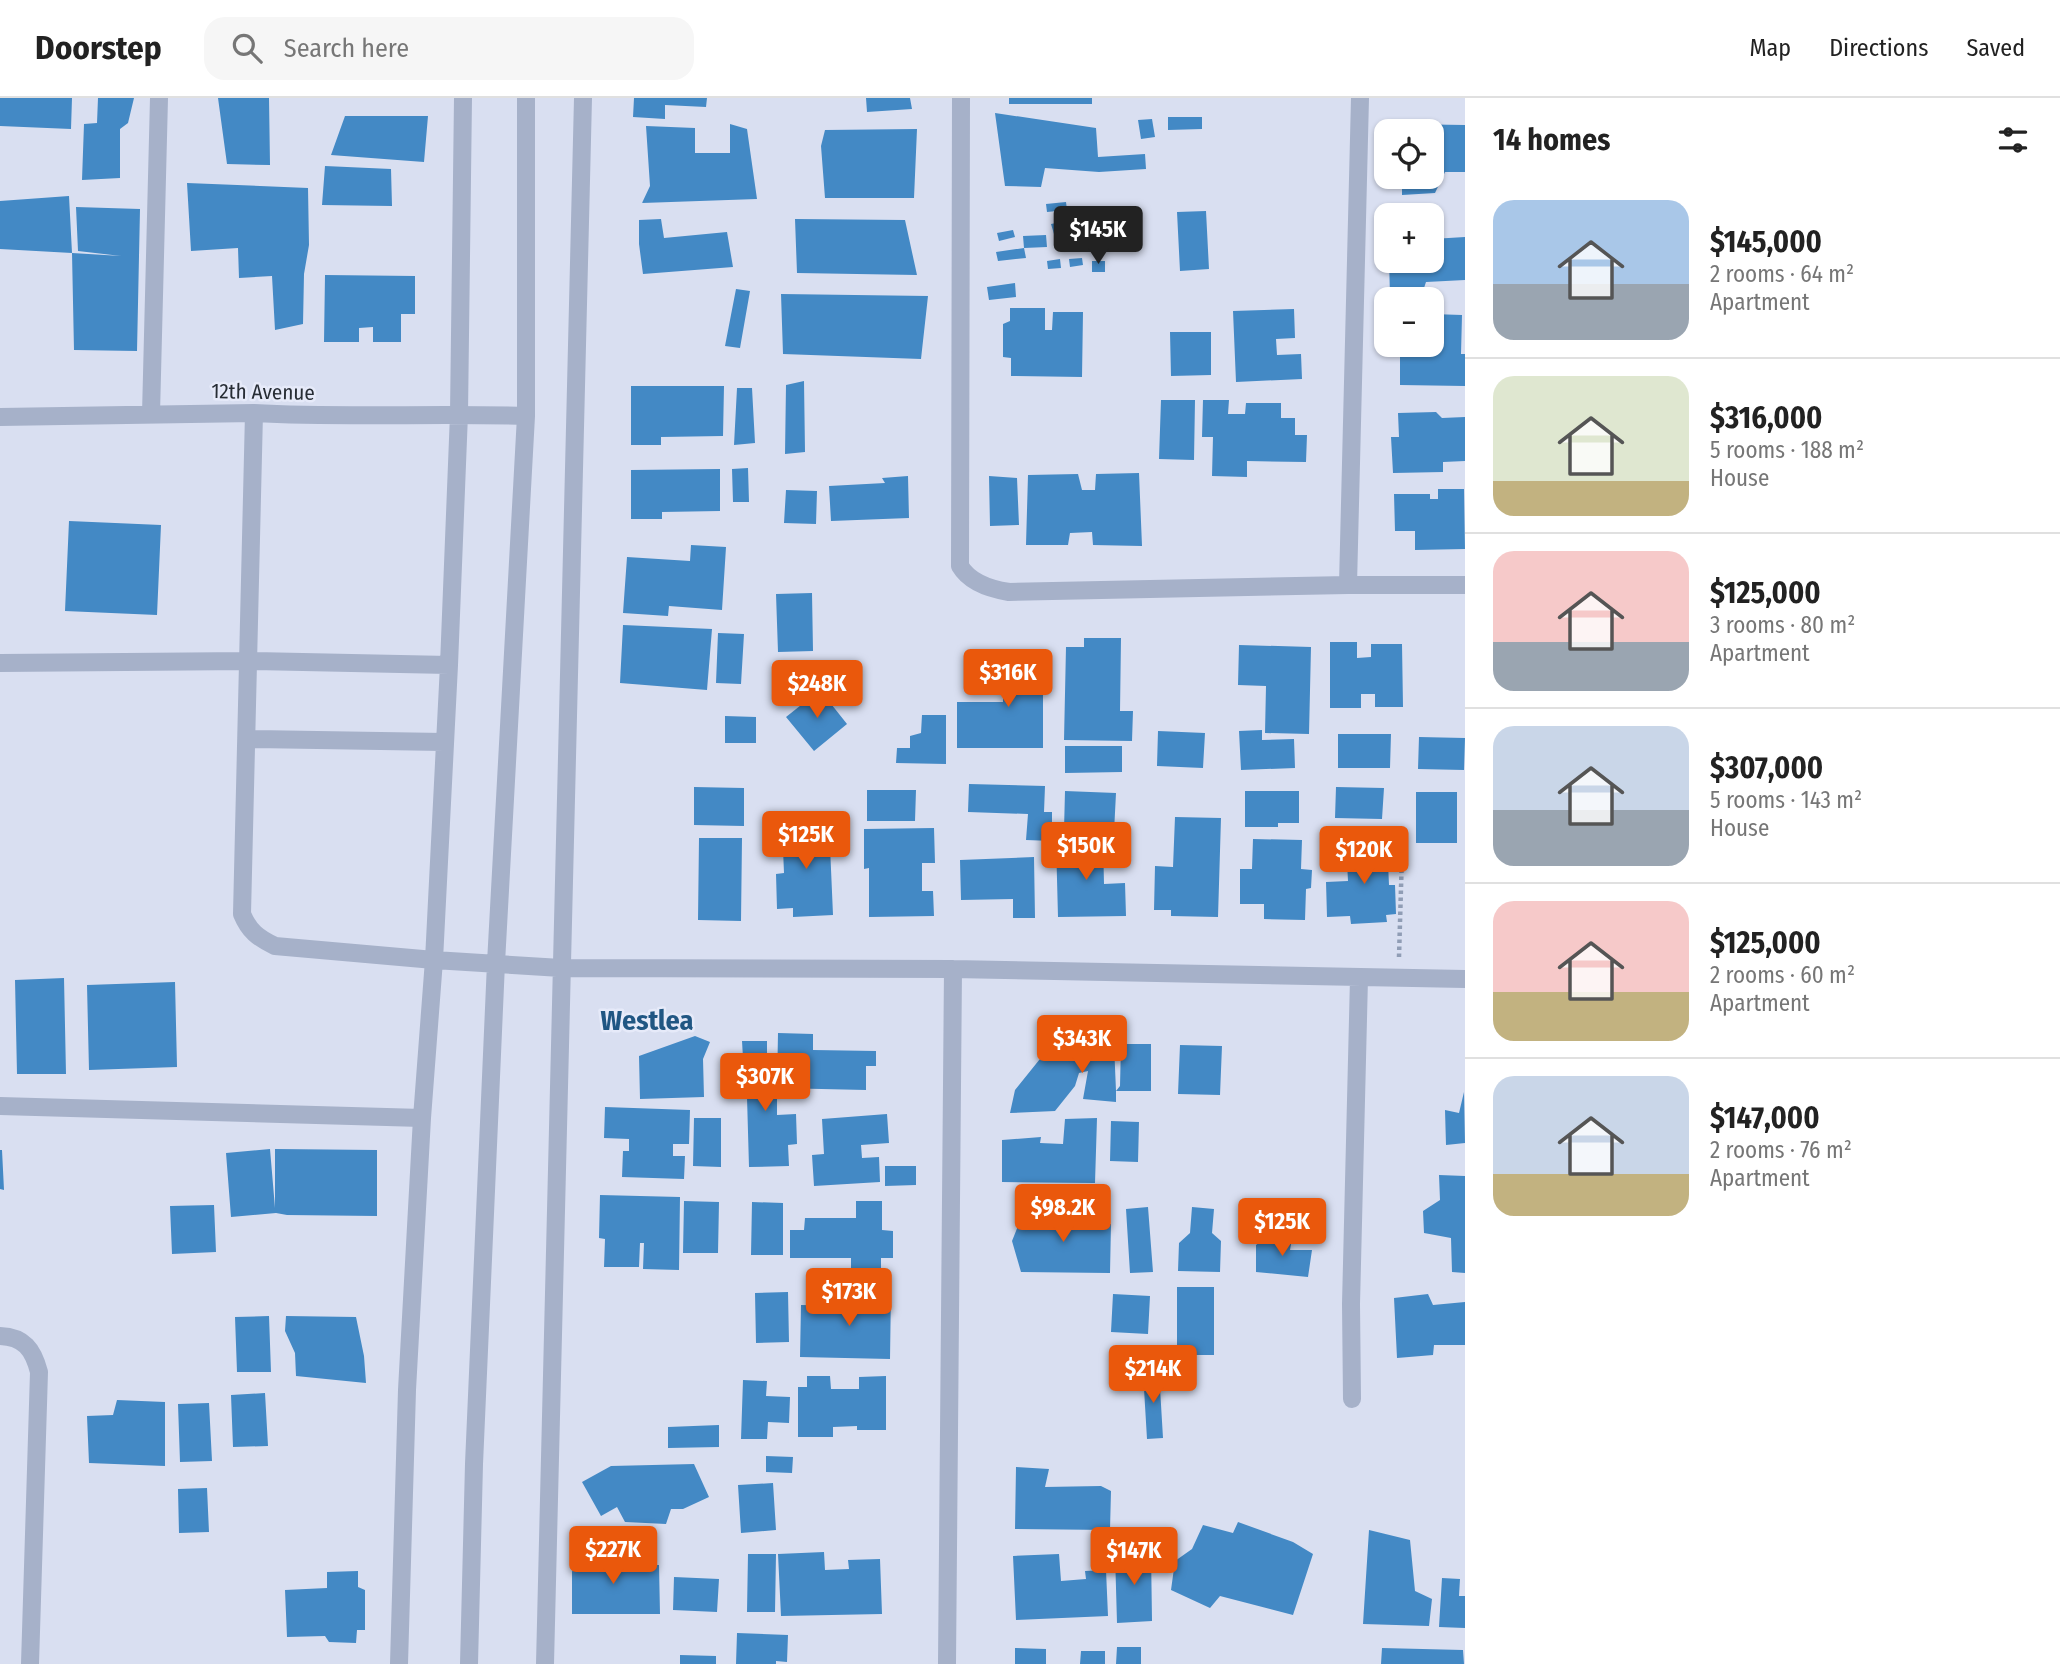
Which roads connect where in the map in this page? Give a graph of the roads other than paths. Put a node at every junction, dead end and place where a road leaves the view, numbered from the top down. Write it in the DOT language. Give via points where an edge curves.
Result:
graph roads {
  1 [pos="159,98"];
  2 [pos="463,98"];
  3 [pos="526,98"];
  4 [pos="583,98"];
  5 [pos="961,98"];
  6 [pos="1360,98"];
  7 [pos="254,413"];
  8 [pos="151,414"];
  9 [pos="459,414"];
  10 [pos="0,416"];
  11 [pos="526,416"];
  12 [pos="1348,585"];
  13 [pos="1465,586"];
  14 [pos="249,661"];
  15 [pos="0,663"];
  16 [pos="449,665"];
  17 [pos="247,739"];
  18 [pos="444,742"];
  19 [pos="434,960"];
  20 [pos="496,962"];
  21 [pos="561,968"];
  22 [pos="953,970"];
  23 [pos="1359,978"];
  24 [pos="1465,979"];
  25 [pos="0,1106"];
  26 [pos="422,1118"];
  27 [pos="0,1335"];
  28 [pos="1352,1399"];
  29 [pos="30,1664"];
  30 [pos="399,1664"];
  31 [pos="469,1664"];
  32 [pos="545,1664"];
  33 [pos="947,1664"];
  1 -- 8 [label="street"];
  2 -- 9 [label="street"];
  3 -- 11 [label="street"];
  4 -- 21 [label="street"];
  5 -- 12 [label="street" via="960,566 966,576 1009,593"];
  6 -- 12 [label="street"];
  7 -- 8 [label="street, 12th Avenue"];
  7 -- 9 [label="street, 12th Avenue"];
  7 -- 14 [label="street"];
  8 -- 10 [label="street, 12th Avenue"];
  9 -- 11 [label="street, 12th Avenue"];
  9 -- 16 [label="street"];
  11 -- 20 [label="street"];
  12 -- 13 [label="street"];
  14 -- 15 [label="street"];
  14 -- 16 [label="street"];
  14 -- 17 [label="street"];
  16 -- 18 [label="street"];
  17 -- 18 [label="street"];
  17 -- 19 [label="street" via="242,914 248,928 275,946"];
  18 -- 19 [label="street"];
  19 -- 20 [label="street"];
  19 -- 26 [label="street"];
  20 -- 21 [label="street"];
  20 -- 31 [label="street"];
  21 -- 22 [label="street"];
  21 -- 32 [label="street"];
  22 -- 23 [label="street"];
  22 -- 33 [label="street"];
  23 -- 24 [label="street"];
  23 -- 28 [label="street" via="1350,1304"];
  25 -- 26 [label="street"];
  26 -- 30 [label="street" via="407,1390"];
  27 -- 29 [label="street" via="12,1336 27,1346 39,1372"];
}
